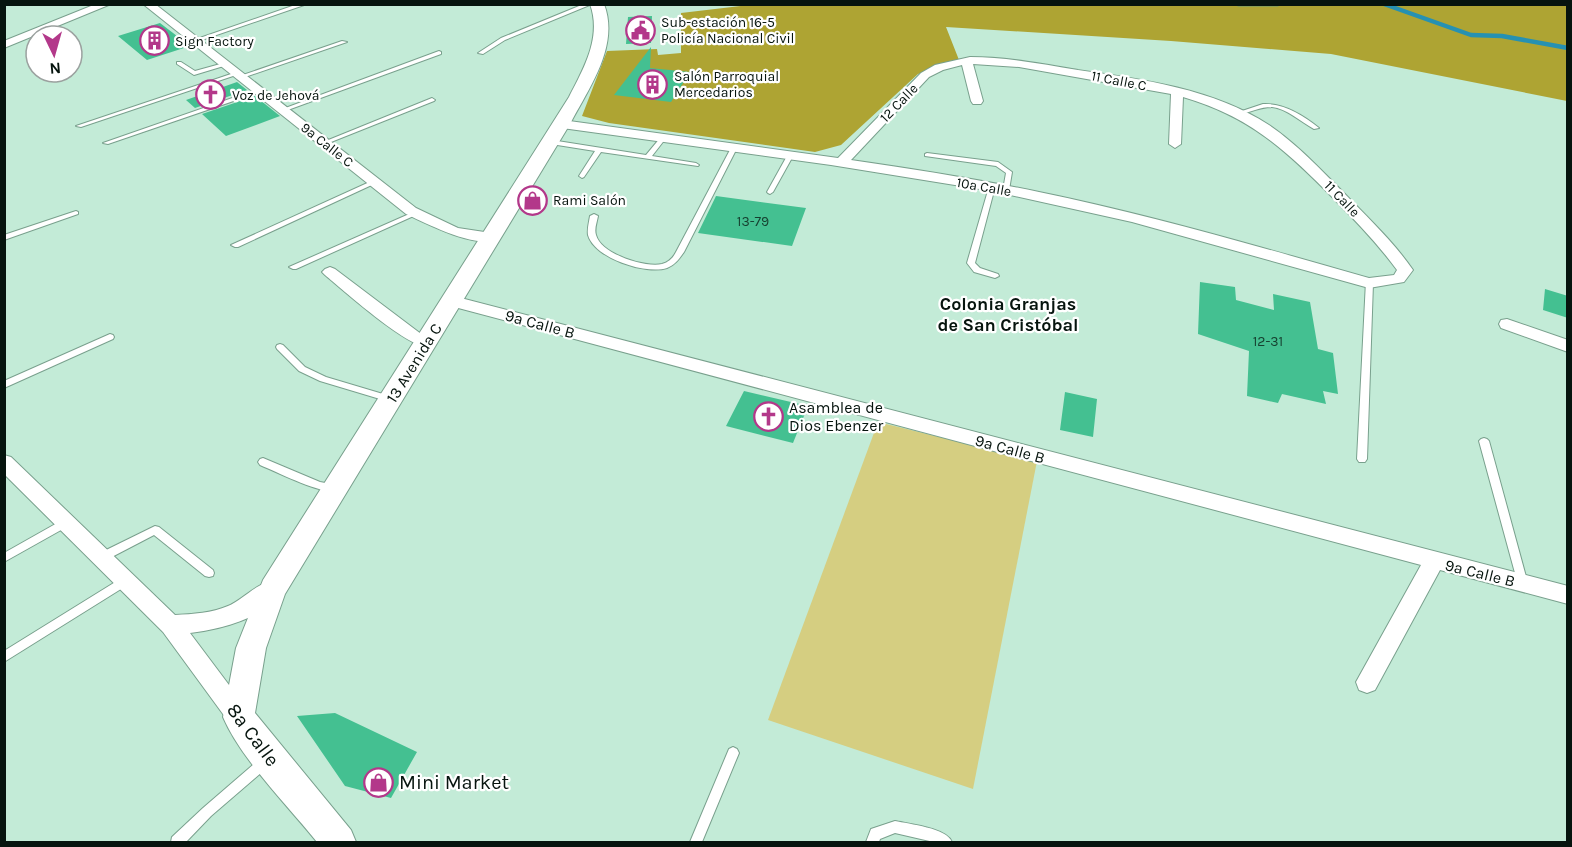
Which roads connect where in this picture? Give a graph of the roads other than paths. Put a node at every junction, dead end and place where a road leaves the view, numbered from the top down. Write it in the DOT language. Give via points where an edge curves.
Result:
graph roads {
  1 [pos="106,4"];
  2 [pos="148,4"];
  3 [pos="305,4"];
  4 [pos="597,8"];
  5 [pos="194,41"];
  6 [pos="344,42"];
  7 [pos="4,45"];
  8 [pos="439,52"];
  9 [pos="481,53"];
  10 [pos="967,62"];
  11 [pos="179,63"];
  12 [pos="224,64"];
  13 [pos="238,75"];
  14 [pos="258,91"];
  15 [pos="1177,92"];
  16 [pos="432,100"];
  17 [pos="977,101"];
  18 [pos="283,110"];
  19 [pos="1239,113"];
  20 [pos="79,126"];
  21 [pos="1263,128"];
  22 [pos="1316,128"];
  23 [pos="556,133"];
  24 [pos="663,138"];
  25 [pos="106,143"];
  26 [pos="324,143"];
  27 [pos="1175,144"];
  28 [pos="734,148"];
  29 [pos="599,150"];
  30 [pos="927,155"];
  31 [pos="649,156"];
  32 [pos="790,156"];
  33 [pos="841,163"];
  34 [pos="696,165"];
  35 [pos="582,176"];
  36 [pos="374,182"];
  37 [pos="999,189"];
  38 [pos="770,192"];
  39 [pos="76,213"];
  40 [pos="416,213"];
  41 [pos="594,216"];
  42 [pos="491,237"];
  43 [pos="4,238"];
  44 [pos="235,245"];
  45 [pos="293,267"];
  46 [pos="330,272"];
  47 [pos="995,276"];
  48 [pos="1399,279"];
  49 [pos="1370,283"];
  50 [pos="453,301"];
  51 [pos="1507,324"];
  52 [pos="110,337"];
  53 [pos="425,343"];
  54 [pos="280,346"];
  55 [pos="1568,346"];
  56 [pos="4,386"];
  57 [pos="390,399"];
  58 [pos="1484,441"];
  59 [pos="1362,459"];
  60 [pos="4,462"];
  61 [pos="263,462"];
  62 [pos="335,488"];
  63 [pos="66,522"];
  64 [pos="102,557"];
  65 [pos="4,558"];
  66 [pos="1434,561"];
  67 [pos="208,573"];
  68 [pos="125,580"];
  69 [pos="1523,584"];
  70 [pos="273,589"];
  71 [pos="1568,595"];
  72 [pos="171,625"];
  73 [pos="4,657"];
  74 [pos="1367,682"];
  75 [pos="239,717"];
  76 [pos="733,753"];
  77 [pos="269,758"];
  78 [pos="177,843"];
  79 [pos="339,843"];
  80 [pos="696,843"];
  81 [pos="872,843"];
  82 [pos="946,843"];
  1 -- 7 [label="street"];
  2 -- 5 [label="street, 9a Calle C"];
  3 -- 5 [label="lane"];
  4 -- 9 [label="lane" via="503,39"];
  4 -- 23 [label="street, 13 Avenida C" via="604,32 596,56"];
  5 -- 12 [label="street, 9a Calle C"];
  6 -- 13 [label="lane"];
  8 -- 18 [label="lane"];
  10 -- 15 [label="street, 11 Calle C" via="1006,62"];
  10 -- 17 [label="street"];
  10 -- 33 [label="street, 12 Calle" via="925,75"];
  11 -- 12 [label="lane" via="194,73"];
  12 -- 13 [label="street, 9a Calle C"];
  13 -- 14 [label="street, 9a Calle C"];
  13 -- 20 [label="lane"];
  14 -- 18 [label="street, 9a Calle C"];
  14 -- 25 [label="lane"];
  15 -- 19 [label="street, 11 Calle C"];
  15 -- 27 [label="street"];
  16 -- 26 [label="lane"];
  18 -- 26 [label="street, 9a Calle C"];
  19 -- 21 [label="street, 11 Calle C"];
  19 -- 22 [label="lane" via="1275,104"];
  21 -- 48 [label="street, 11 Calle" via="1293,148 1388,247 1405,270"];
  23 -- 24 [label="street, 10a Calle"];
  23 -- 29 [label="lane"];
  23 -- 42 [label="street, 13 Avenida C"];
  24 -- 28 [label="street, 10a Calle"];
  24 -- 31 [label="lane"];
  26 -- 36 [label="street, 9a Calle C"];
  28 -- 32 [label="street, 10a Calle"];
  28 -- 41 [label="lane" via="671,264 650,266 612,256 596,243 592,234"];
  29 -- 31 [label="lane"];
  29 -- 35 [label="lane"];
  30 -- 37 [label="lane" via="1005,167 1009,172"];
  31 -- 34 [label="lane"];
  32 -- 33 [label="street, 10a Calle"];
  32 -- 38 [label="lane"];
  33 -- 37 [label="street, 10a Calle"];
  36 -- 40 [label="street, 9a Calle C"];
  36 -- 44 [label="lane"];
  37 -- 47 [label="lane" via="970,263"];
  37 -- 49 [label="street, 10a Calle" via="1168,226"];
  39 -- 43 [label="lane"];
  40 -- 42 [label="street, 9a Calle C" via="455,232"];
  40 -- 45 [label="lane"];
  42 -- 50 [label="street, 13 Avenida C"];
  46 -- 53 [label="street"];
  48 -- 49 [label="street, 10a Calle"];
  49 -- 59 [label="lane"];
  50 -- 53 [label="street, 13 Avenida C"];
  50 -- 66 [label="street, 9a Calle B"];
  51 -- 55 [label="street"];
  52 -- 56 [label="lane"];
  53 -- 57 [label="street, 13 Avenida C"];
  54 -- 57 [label="lane" via="302,369"];
  57 -- 62 [label="street, 13 Avenida C"];
  58 -- 69 [label="lane"];
  60 -- 63 [label="street, 8a Calle"];
  61 -- 62 [label="lane"];
  62 -- 70 [label="street, 13 Avenida C"];
  63 -- 64 [label="street, 8a Calle"];
  63 -- 65 [label="lane"];
  64 -- 67 [label="lane" via="155,530"];
  64 -- 68 [label="street, 8a Calle"];
  66 -- 69 [label="street, 9a Calle B"];
  66 -- 74 [label="street"];
  68 -- 72 [label="street, 8a Calle"];
  68 -- 73 [label="lane"];
  69 -- 71 [label="street, 9a Calle B"];
  70 -- 72 [label="street" via="252,607 211,622"];
  70 -- 75 [label="street, 13 Avenida C" via="251,648"];
  72 -- 75 [label="street, 8a Calle"];
  75 -- 77 [label="street, 8a Calle"];
  76 -- 80 [label="lane"];
  77 -- 78 [label="lane"];
  77 -- 79 [label="street, 8a Calle"];
  81 -- 82 [label="lane" via="876,834 895,827 938,837"];
}
